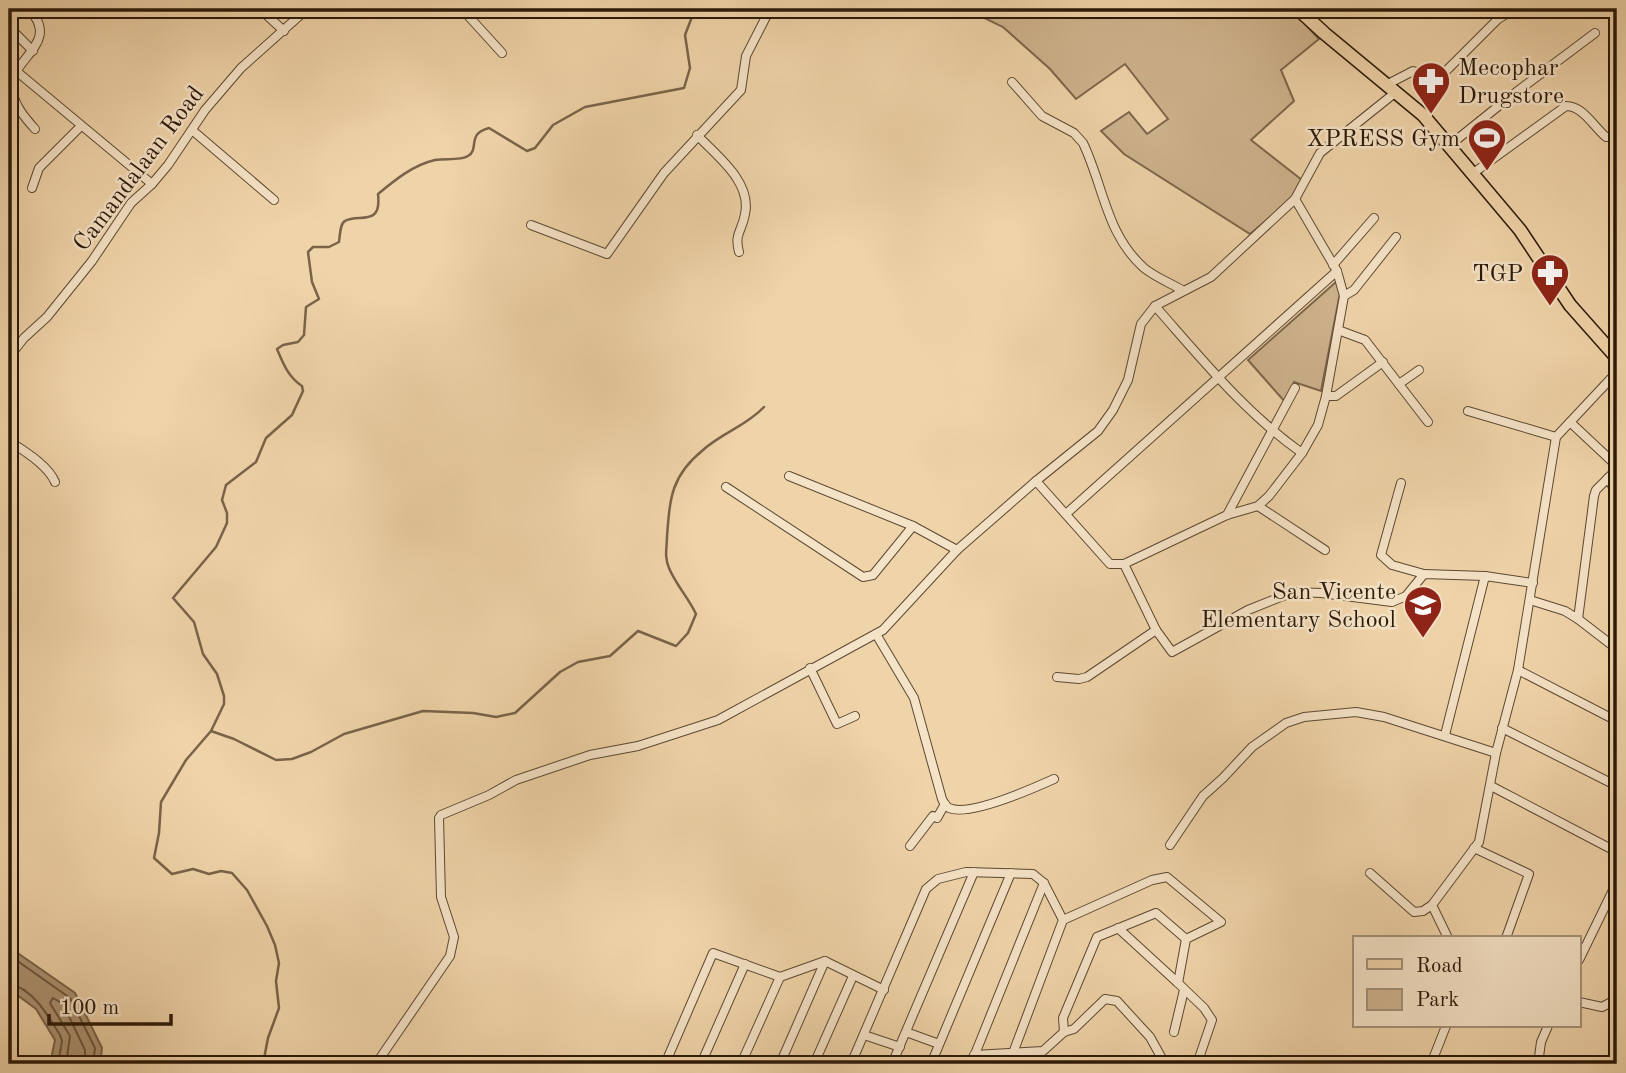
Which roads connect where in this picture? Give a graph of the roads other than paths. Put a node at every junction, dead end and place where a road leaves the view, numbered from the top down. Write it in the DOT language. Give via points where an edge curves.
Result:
graph roads {
  1 [pos="29,9"];
  2 [pos="260,9"];
  3 [pos="307,9"];
  4 [pos="462,9"];
  5 [pos="770,9"];
  6 [pos="1298,9"];
  7 [pos="1515,9"];
  8 [pos="9,27"];
  9 [pos="284,31"];
  10 [pos="1595,33"];
  11 [pos="33,51"];
  12 [pos="502,54"];
  13 [pos="9,65"];
  14 [pos="16,71"];
  15 [pos="1012,82"];
  16 [pos="1392,88"];
  17 [pos="81,126"];
  18 [pos="35,130"];
  19 [pos="192,130"];
  20 [pos="698,135"];
  21 [pos="1617,138"];
  22 [pos="1450,145"];
  23 [pos="1472,174"];
  24 [pos="152,184"];
  25 [pos="32,188"];
  26 [pos="1296,199"];
  27 [pos="274,200"];
  28 [pos="1374,218"];
  29 [pos="531,225"];
  30 [pos="1396,237"];
  31 [pos="739,252"];
  32 [pos="1335,268"];
  33 [pos="1182,290"];
  34 [pos="1344,296"];
  35 [pos="1155,306"];
  36 [pos="1338,330"];
  37 [pos="9,357"];
  38 [pos="1617,358"];
  39 [pos="1383,362"];
  40 [pos="1419,370"];
  41 [pos="1617,372"];
  42 [pos="1219,378"];
  43 [pos="1399,384"];
  44 [pos="1295,388"];
  45 [pos="1326,396"];
  46 [pos="1468,411"];
  47 [pos="1428,422"];
  48 [pos="1570,422"];
  49 [pos="1272,432"];
  50 [pos="1556,437"];
  51 [pos="9,441"];
  52 [pos="1302,453"];
  53 [pos="1617,467"];
  54 [pos="789,476"];
  55 [pos="1608,478"];
  56 [pos="1036,481"];
  57 [pos="55,482"];
  58 [pos="1401,483"];
  59 [pos="726,487"];
  60 [pos="1617,495"];
  61 [pos="1258,506"];
  62 [pos="1067,513"];
  63 [pos="1227,515"];
  64 [pos="913,526"];
  65 [pos="957,550"];
  66 [pos="1325,550"];
  67 [pos="1124,564"];
  68 [pos="1424,573"];
  69 [pos="1485,576"];
  70 [pos="1533,583"];
  71 [pos="1530,600"];
  72 [pos="1578,619"];
  73 [pos="1156,630"];
  74 [pos="876,634"];
  75 [pos="1617,649"];
  76 [pos="810,668"];
  77 [pos="1518,670"];
  78 [pos="1057,677"];
  79 [pos="855,716"];
  80 [pos="1613,719"];
  81 [pos="1502,727"];
  82 [pos="1444,735"];
  83 [pos="1496,753"];
  84 [pos="1054,779"];
  85 [pos="1491,786"];
  86 [pos="1617,786"];
  87 [pos="945,804"];
  88 [pos="1170,845"];
  89 [pos="910,846"];
  90 [pos="1474,848"];
  91 [pos="1617,852"];
  92 [pos="974,872"];
  93 [pos="1011,873"];
  94 [pos="1370,873"];
  95 [pos="1617,882"];
  96 [pos="1044,883"];
  97 [pos="1432,905"];
  98 [pos="1063,920"];
  99 [pos="1118,928"];
  100 [pos="1447,936"];
  101 [pos="1507,936"];
  102 [pos="1186,939"];
  103 [pos="1580,958"];
  104 [pos="825,961"];
  105 [pos="744,964"];
  106 [pos="853,976"];
  107 [pos="780,977"];
  108 [pos="1181,986"];
  109 [pos="884,990"];
  110 [pos="1617,999"];
  111 [pos="1580,1002"];
  112 [pos="1445,1028"];
  113 [pos="1547,1028"];
  114 [pos="906,1032"];
  115 [pos="1064,1032"];
  116 [pos="1174,1032"];
  117 [pos="864,1035"];
  118 [pos="939,1044"];
  119 [pos="900,1046"];
  120 [pos="1013,1053"];
  121 [pos="972,1060"];
  122 [pos="376,1064"];
  123 [pos="665,1064"];
  124 [pos="701,1064"];
  125 [pos="741,1064"];
  126 [pos="780,1064"];
  127 [pos="814,1064"];
  128 [pos="851,1064"];
  129 [pos="892,1064"];
  130 [pos="930,1064"];
  131 [pos="1165,1064"];
  132 [pos="1196,1064"];
  133 [pos="1431,1064"];
  134 [pos="1538,1064"];
  1 -- 11 [label="street" via="40,28"];
  2 -- 9 [label="street"];
  3 -- 9 [label="street, Camandalaan Road"];
  4 -- 12 [label="street"];
  5 -- 20 [label="street" via="746,56 741,90"];
  6 -- 16 [label="main road"];
  7 -- 16 [label="street" via="1498,19 1441,76 1413,71"];
  8 -- 11 [label="street"];
  9 -- 19 [label="street, Camandalaan Road" via="242,68"];
  10 -- 22 [label="street"];
  11 -- 14 [label="street"];
  13 -- 14 [label="street"];
  14 -- 17 [label="street"];
  14 -- 18 [label="street" via="15,100"];
  15 -- 33 [label="street" via="1042,116 1083,143 1110,223 1127,250 1146,270"];
  16 -- 22 [label="main road"];
  16 -- 26 [label="street" via="1320,153"];
  17 -- 24 [label="street"];
  17 -- 25 [label="street" via="39,167"];
  19 -- 24 [label="street, Camandalaan Road"];
  19 -- 27 [label="street"];
  20 -- 29 [label="street" via="664,173 607,254"];
  20 -- 31 [label="street" via="741,186 746,204 737,234"];
  21 -- 23 [label="street" via="1606,136 1574,106 1566,106"];
  22 -- 23 [label="main road"];
  23 -- 38 [label="main road" via="1520,230 1570,305"];
  24 -- 37 [label="street, Camandalaan Road" via="131,203 92,261"];
  26 -- 32 [label="street"];
  26 -- 33 [label="street" via="1211,277"];
  28 -- 32 [label="street"];
  30 -- 34 [label="street"];
  32 -- 34 [label="street"];
  32 -- 42 [label="street"];
  33 -- 35 [label="street"];
  34 -- 36 [label="street"];
  35 -- 42 [label="street"];
  35 -- 56 [label="street" via="1141,324 1128,380 1113,410 1098,431"];
  36 -- 39 [label="street" via="1365,340"];
  36 -- 45 [label="street"];
  39 -- 43 [label="street"];
  39 -- 45 [label="street" via="1339,394"];
  40 -- 43 [label="street"];
  41 -- 48 [label="street"];
  42 -- 49 [label="street"];
  42 -- 62 [label="street"];
  43 -- 47 [label="street"];
  44 -- 49 [label="street"];
  45 -- 52 [label="street" via="1318,425"];
  46 -- 50 [label="street"];
  48 -- 50 [label="street"];
  48 -- 53 [label="street"];
  49 -- 52 [label="street"];
  49 -- 63 [label="street"];
  50 -- 70 [label="street"];
  51 -- 57 [label="street"];
  52 -- 61 [label="street"];
  53 -- 55 [label="street"];
  54 -- 64 [label="street"];
  55 -- 60 [label="street"];
  55 -- 72 [label="street" via="1594,496"];
  56 -- 62 [label="street"];
  56 -- 65 [label="street"];
  58 -- 68 [label="street" via="1381,555 1392,565"];
  59 -- 64 [label="street" via="863,577 873,575"];
  61 -- 63 [label="street"];
  61 -- 66 [label="street"];
  62 -- 67 [label="street" via="1110,564"];
  63 -- 67 [label="street"];
  64 -- 65 [label="street"];
  65 -- 74 [label="street"];
  67 -- 73 [label="street"];
  68 -- 69 [label="street"];
  68 -- 73 [label="street" via="1406,596 1392,602 1293,592 1248,610 1172,652"];
  69 -- 70 [label="street"];
  69 -- 82 [label="street"];
  70 -- 71 [label="street"];
  71 -- 72 [label="street"];
  71 -- 77 [label="street"];
  72 -- 75 [label="street"];
  73 -- 78 [label="street" via="1087,677"];
  74 -- 76 [label="street"];
  74 -- 87 [label="street" via="914,698"];
  76 -- 79 [label="street" via="837,724"];
  76 -- 122 [label="street" via="718,720 638,746 590,754 516,780 441,815 441,897 454,937 450,956"];
  77 -- 80 [label="street"];
  77 -- 81 [label="street"];
  81 -- 83 [label="street"];
  81 -- 86 [label="street"];
  82 -- 83 [label="street"];
  82 -- 88 [label="street" via="1356,712 1286,723 1252,747 1203,796"];
  83 -- 85 [label="street"];
  84 -- 87 [label="street" via="987,805 952,809"];
  85 -- 90 [label="street"];
  85 -- 91 [label="street"];
  87 -- 89 [label="street"];
  90 -- 97 [label="street"];
  90 -- 101 [label="street" via="1529,874"];
  92 -- 93 [label="street"];
  92 -- 109 [label="street" via="938,879 926,888"];
  92 -- 114 [label="street"];
  93 -- 96 [label="street" via="1032,874"];
  93 -- 118 [label="street"];
  94 -- 97 [label="street" via="1414,912"];
  95 -- 103 [label="street"];
  96 -- 98 [label="street"];
  96 -- 121 [label="street"];
  97 -- 100 [label="street"];
  98 -- 102 [label="street" via="1167,877 1221,922"];
  98 -- 120 [label="street"];
  99 -- 102 [label="street" via="1156,914"];
  99 -- 108 [label="street"];
  99 -- 115 [label="street" via="1097,937 1063,1018"];
  102 -- 108 [label="street"];
  104 -- 106 [label="street"];
  104 -- 107 [label="street"];
  104 -- 126 [label="street"];
  105 -- 107 [label="street"];
  105 -- 123 [label="street" via="713,953"];
  105 -- 124 [label="street"];
  106 -- 109 [label="street"];
  106 -- 127 [label="street"];
  107 -- 125 [label="street"];
  108 -- 116 [label="street"];
  108 -- 132 [label="street" via="1212,1020"];
  109 -- 117 [label="street"];
  110 -- 111 [label="street" via="1602,1007"];
  112 -- 133 [label="street"];
  113 -- 134 [label="street"];
  114 -- 118 [label="street"];
  114 -- 119 [label="street"];
  115 -- 120 [label="street" via="1043,1051"];
  115 -- 131 [label="street" via="1074,1030 1104,999 1117,1001 1150,1037"];
  117 -- 119 [label="street"];
  117 -- 128 [label="street"];
  118 -- 130 [label="street"];
  119 -- 129 [label="street"];
  120 -- 121 [label="street"];
}
